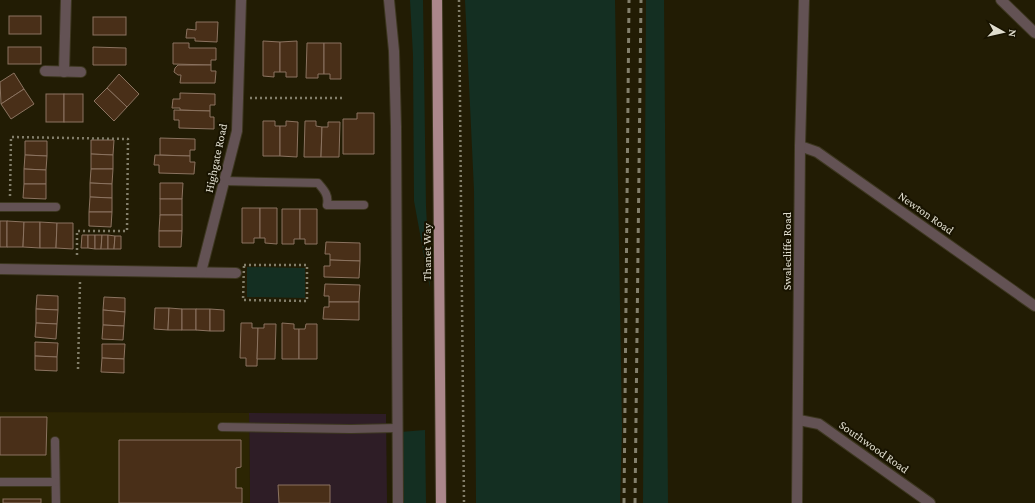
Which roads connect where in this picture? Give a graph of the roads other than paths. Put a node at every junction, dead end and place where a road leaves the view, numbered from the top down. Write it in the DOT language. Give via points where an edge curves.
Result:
graph roads {
  1 [pos="66,0"];
  2 [pos="241,0"];
  3 [pos="389,0"];
  4 [pos="437,0"];
  5 [pos="804,0"];
  6 [pos="1001,0"];
  7 [pos="1035,33"];
  8 [pos="45,71"];
  9 [pos="64,72"];
  10 [pos="81,72"];
  11 [pos="800,146"];
  12 [pos="224,181"];
  13 [pos="364,205"];
  14 [pos="0,207"];
  15 [pos="56,207"];
  16 [pos="0,268"];
  17 [pos="201,272"];
  18 [pos="236,273"];
  19 [pos="1035,306"];
  20 [pos="799,420"];
  21 [pos="222,427"];
  22 [pos="397,428"];
  23 [pos="55,441"];
  24 [pos="0,482"];
  25 [pos="55,482"];
  26 [pos="56,503"];
  27 [pos="398,503"];
  28 [pos="441,503"];
  29 [pos="797,503"];
  30 [pos="930,503"];
  1 -- 9 [label="street"];
  2 -- 12 [label="street, Highgate Road" via="237,131"];
  3 -- 22 [label="street" via="395,59"];
  4 -- 28 [label="main road, Thanet Way"];
  5 -- 11 [label="street, Swalecliffe Road"];
  6 -- 7 [label="street"];
  8 -- 9 [label="street"];
  9 -- 10 [label="street"];
  11 -- 19 [label="street, Newton Road" via="817,152"];
  11 -- 20 [label="street, Swalecliffe Road"];
  12 -- 13 [label="lane" via="318,183 326,192 327,205"];
  12 -- 17 [label="street, Highgate Road"];
  14 -- 15 [label="lane"];
  16 -- 17 [label="street"];
  17 -- 18 [label="street"];
  20 -- 29 [label="street, Swalecliffe Road"];
  20 -- 30 [label="street, Southwood Road" via="819,424"];
  21 -- 22 [label="lane"];
  22 -- 27 [label="street"];
  23 -- 25 [label="lane"];
  24 -- 25 [label="lane"];
  25 -- 26 [label="lane"];
}
